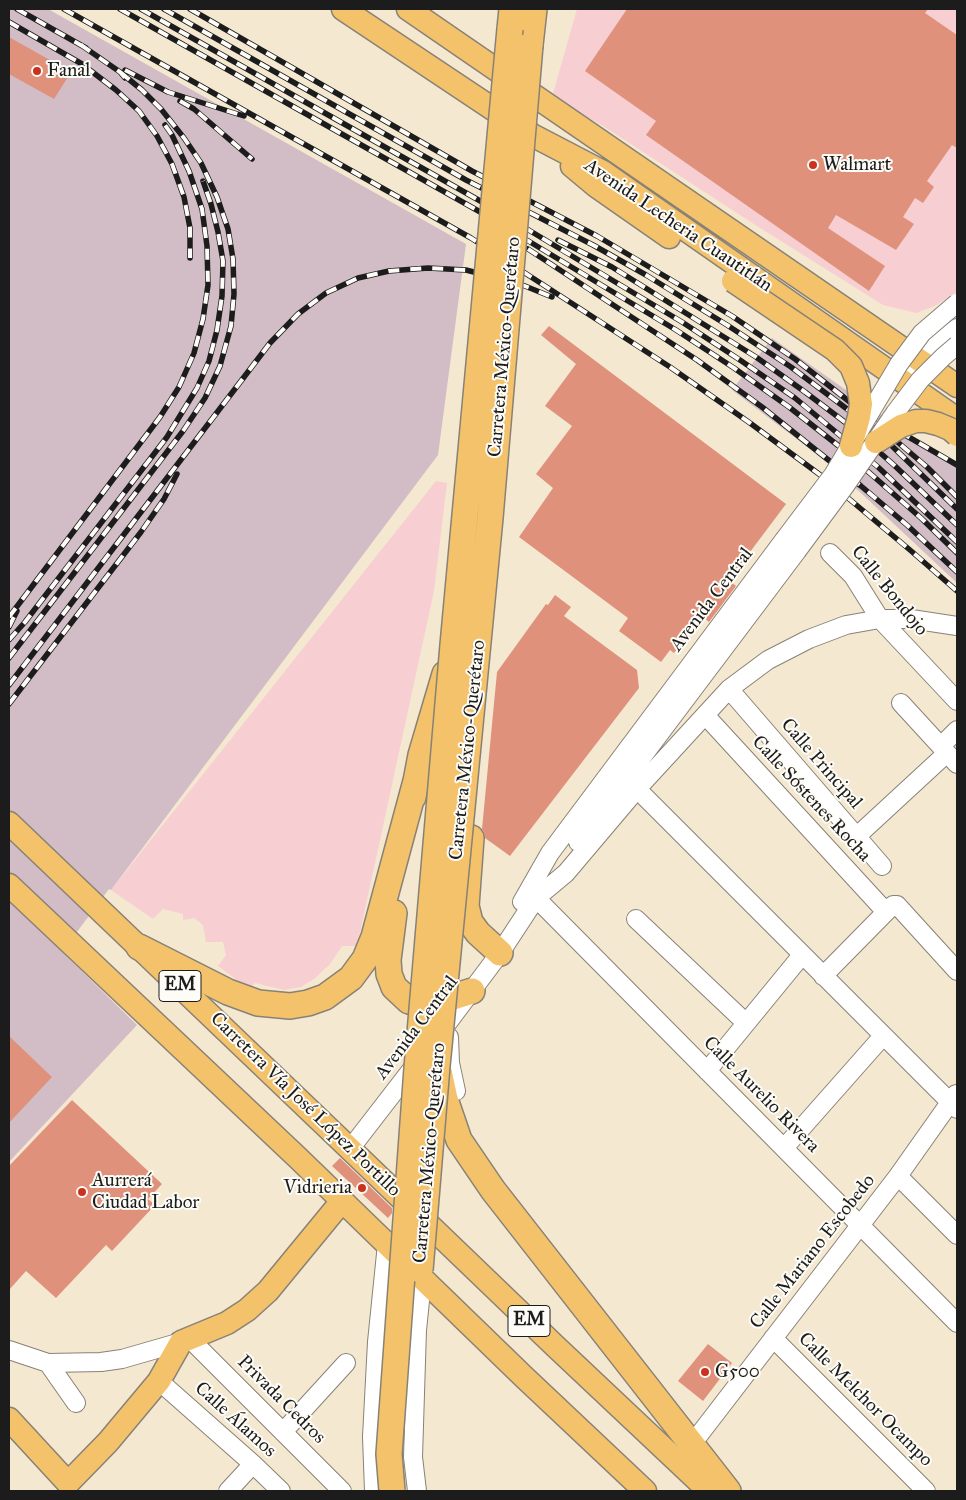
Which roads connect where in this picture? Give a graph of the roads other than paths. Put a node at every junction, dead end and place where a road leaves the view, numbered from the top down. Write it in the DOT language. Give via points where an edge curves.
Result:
graph roads {
  1 [pos="343,9"];
  2 [pos="408,9"];
  3 [pos="534,9"];
  4 [pos="511,19"];
  5 [pos="532,135"];
  6 [pos="957,304"];
  7 [pos="957,328"];
  8 [pos="957,345"];
  9 [pos="917,358"];
  10 [pos="901,379"];
  11 [pos="957,386"];
  12 [pos="957,419"];
  13 [pos="957,435"];
  14 [pos="876,442"];
  15 [pos="851,446"];
  16 [pos="490,518"];
  17 [pos="790,545"];
  18 [pos="830,553"];
  19 [pos="880,619"];
  20 [pos="957,626"];
  21 [pos="453,645"];
  22 [pos="729,689"];
  23 [pos="957,701"];
  24 [pos="901,703"];
  25 [pos="705,715"];
  26 [pos="957,730"];
  27 [pos="948,754"];
  28 [pos="416,782"];
  29 [pos="637,789"];
  30 [pos="9,823"];
  31 [pos="856,837"];
  32 [pos="882,866"];
  33 [pos="9,885"];
  34 [pos="536,898"];
  35 [pos="892,908"];
  36 [pos="636,919"];
  37 [pos="514,931"];
  38 [pos="139,947"];
  39 [pos="500,953"];
  40 [pos="802,955"];
  41 [pos="957,971"];
  42 [pos="823,976"];
  43 [pos="472,991"];
  44 [pos="452,1017"];
  45 [pos="746,1023"];
  46 [pos="883,1036"];
  47 [pos="437,1066"];
  48 [pos="707,1070"];
  49 [pos="955,1102"];
  50 [pos="784,1148"];
  51 [pos="350,1149"];
  52 [pos="898,1176"];
  53 [pos="342,1201"];
  54 [pos="860,1226"];
  55 [pos="957,1235"];
  56 [pos="386,1244"];
  57 [pos="425,1281"];
  58 [pos="957,1322"];
  59 [pos="773,1338"];
  60 [pos="185,1340"];
  61 [pos="9,1350"];
  62 [pos="48,1363"];
  63 [pos="346,1363"];
  64 [pos="159,1381"];
  65 [pos="76,1403"];
  66 [pos="9,1419"];
  67 [pos="283,1432"];
  68 [pos="699,1435"];
  69 [pos="253,1464"];
  70 [pos="719,1487"];
  71 [pos="68,1489"];
  72 [pos="228,1491"];
  73 [pos="280,1491"];
  74 [pos="342,1491"];
  75 [pos="374,1491"];
  76 [pos="392,1491"];
  77 [pos="407,1491"];
  78 [pos="416,1491"];
  79 [pos="645,1491"];
  80 [pos="926,1491"];
  1 -- 5 [label="main road, Avenida Lecheria Cuautitlán"];
  2 -- 9 [label="main road, Avenida Lecheria Cuautitlán"];
  3 -- 16 [label="highway, Carretera México-Querétaro, bridge"];
  4 -- 21 [label="highway, Carretera México-Querétaro, bridge"];
  5 -- 10 [label="main road, Avenida Lecheria Cuautitlán" via="604,172"];
  5 -- 15 [label="main road, bridge" via="596,186 835,350 851,366 858,383 861,404"];
  6 -- 15 [label="street, Avenida Central, bridge" via="922,333 898,364"];
  7 -- 9 [label="street"];
  8 -- 14 [label="street, Avenida Central, bridge" via="920,380"];
  9 -- 10 [label="street"];
  9 -- 11 [label="main road, Avenida Lecheria Cuautitlán"];
  10 -- 12 [label="main road, Avenida Lecheria Cuautitlán"];
  13 -- 14 [label="main road, bridge" via="938,424 916,421 901,426"];
  14 -- 17 [label="street, Avenida Central, bridge" via="845,486"];
  15 -- 17 [label="street, Avenida Central, bridge"];
  16 -- 39 [label="highway, bridge" via="494,594 466,906 470,922"];
  16 -- 47 [label="highway, Carretera México-Querétaro, bridge"];
  17 -- 34 [label="street, Avenida Central"];
  17 -- 37 [label="street, Avenida Central" via="550,853 518,910"];
  18 -- 19 [label="street, Calle Bondojo" via="853,576"];
  19 -- 20 [label="street" via="911,619"];
  19 -- 22 [label="street" via="846,625 809,638 768,660"];
  19 -- 23 [label="street, Calle Bondojo"];
  21 -- 28 [label="highway, bridge"];
  21 -- 76 [label="highway, Carretera México-Querétaro, bridge" via="390,1444"];
  22 -- 25 [label="street"];
  22 -- 31 [label="street, Calle Principal"];
  24 -- 27 [label="street"];
  25 -- 29 [label="street"];
  25 -- 35 [label="street, Calle Sóstenes Rocha"];
  26 -- 27 [label="street"];
  27 -- 31 [label="street"];
  28 -- 38 [label="highway" via="374,937 351,978 325,997 290,1006 258,1003 228,992"];
  28 -- 43 [label="highway" via="390,934 389,974 394,987 403,996 424,1004"];
  29 -- 34 [label="street" via="566,873"];
  29 -- 40 [label="street"];
  30 -- 38 [label="main road, Carretera Vía José López Portillo / EM"];
  31 -- 32 [label="street, Calle Principal"];
  33 -- 53 [label="main road, EM"];
  34 -- 37 [label="street, Avenida Central"];
  34 -- 48 [label="street, Calle Aurelio Rivera"];
  35 -- 41 [label="street, Calle Sóstenes Rocha"];
  35 -- 42 [label="street"];
  36 -- 45 [label="street"];
  37 -- 39 [label="street, Avenida Central"];
  38 -- 51 [label="main road, Carretera Vía José López Portillo / EM"];
  39 -- 43 [label="street, Avenida Central"];
  40 -- 42 [label="street"];
  40 -- 45 [label="street"];
  42 -- 46 [label="street"];
  43 -- 44 [label="street, Avenida Central"];
  44 -- 51 [label="street, Avenida Central"];
  44 -- 68 [label="street" via="449,1032 452,1078 460,1110 482,1158"];
  45 -- 48 [label="street"];
  46 -- 49 [label="street"];
  46 -- 50 [label="street"];
  47 -- 70 [label="highway" via="459,1140 492,1190 635,1372"];
  47 -- 77 [label="highway, Carretera México-Querétaro, bridge" via="404,1460"];
  48 -- 50 [label="street, Calle Aurelio Rivera"];
  49 -- 52 [label="street, Calle Mariano Escobedo"];
  50 -- 54 [label="street, Calle Aurelio Rivera"];
  51 -- 70 [label="main road, Carretera Vía José López Portillo / EM" via="554,1345"];
  52 -- 54 [label="street, Calle Mariano Escobedo"];
  52 -- 55 [label="street"];
  53 -- 56 [label="main road, EM"];
  53 -- 60 [label="main road" via="268,1291 247,1310 227,1323"];
  54 -- 58 [label="street, Calle Aurelio Rivera"];
  54 -- 59 [label="street, Calle Mariano Escobedo"];
  56 -- 57 [label="main road, EM"];
  56 -- 75 [label="street" via="372,1437"];
  57 -- 78 [label="street" via="417,1330 413,1457"];
  57 -- 79 [label="main road, EM"];
  59 -- 68 [label="street, Calle Mariano Escobedo"];
  59 -- 80 [label="street, Calle Melchor Ocampo"];
  60 -- 62 [label="street" via="122,1359"];
  60 -- 64 [label="main road"];
  60 -- 67 [label="street, Privada Cedros"];
  61 -- 62 [label="street"];
  62 -- 65 [label="street"];
  63 -- 67 [label="street"];
  64 -- 69 [label="street, Calle Álamos"];
  64 -- 71 [label="main road"];
  66 -- 71 [label="main road"];
  67 -- 74 [label="street, Privada Cedros"];
  68 -- 70 [label="street"];
  69 -- 72 [label="street"];
  69 -- 73 [label="street, Calle Álamos"];
}
